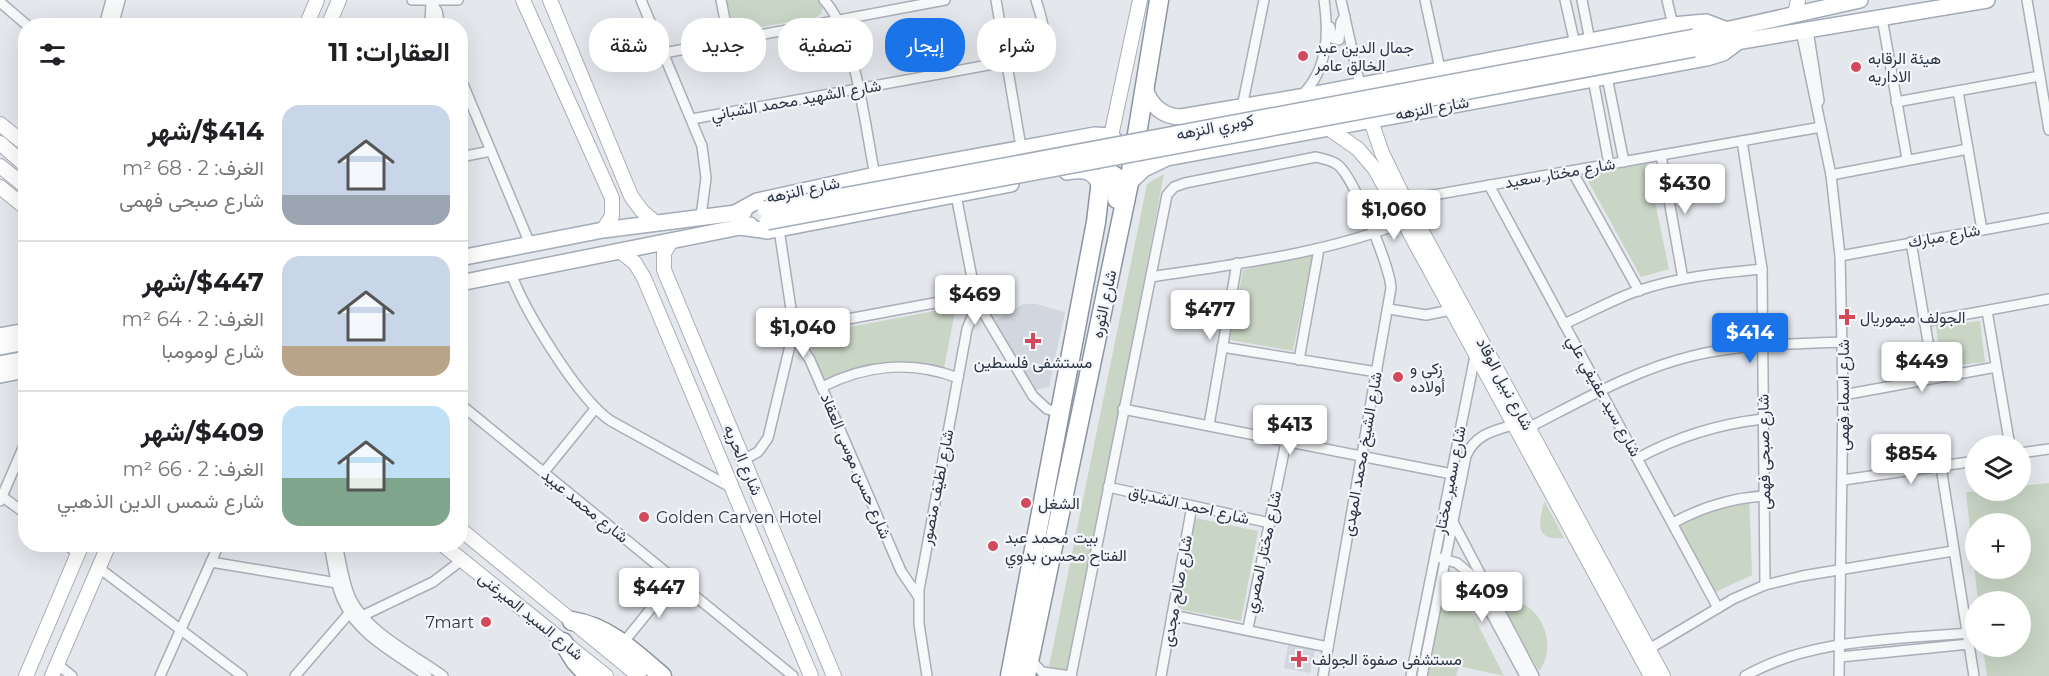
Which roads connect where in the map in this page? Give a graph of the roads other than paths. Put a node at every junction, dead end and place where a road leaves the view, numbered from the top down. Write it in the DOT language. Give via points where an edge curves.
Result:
graph roads {
  1 [pos="111,0"];
  2 [pos="120,0"];
  3 [pos="317,0"];
  4 [pos="339,0"];
  5 [pos="412,0"];
  6 [pos="458,0"];
  7 [pos="523,0"];
  8 [pos="550,0"];
  9 [pos="641,0"];
  10 [pos="721,0"];
  11 [pos="824,0"];
  12 [pos="945,0"];
  13 [pos="996,0"];
  14 [pos="1036,0"];
  15 [pos="1140,0"];
  16 [pos="1159,0"];
  17 [pos="1264,0"];
  18 [pos="1324,0"];
  19 [pos="1341,0"];
  20 [pos="1425,0"];
  21 [pos="1565,0"];
  22 [pos="1582,0"];
  23 [pos="1667,0"];
  24 [pos="1860,0"];
  25 [pos="1987,0"];
  26 [pos="2027,0"];
  27 [pos="431,1"];
  28 [pos="0,2"];
  29 [pos="913,3"];
  30 [pos="1819,4"];
  31 [pos="1796,7"];
  32 [pos="1345,16"];
  33 [pos="19,18"];
  34 [pos="106,18"];
  35 [pos="115,18"];
  36 [pos="309,18"];
  37 [pos="331,18"];
  38 [pos="430,18"];
  39 [pos="438,18"];
  40 [pos="649,18"];
  41 [pos="725,18"];
  42 [pos="838,18"];
  43 [pos="848,18"];
  44 [pos="999,18"];
  45 [pos="1040,18"];
  46 [pos="1882,18"];
  47 [pos="1325,20"];
  48 [pos="1673,26"];
  49 [pos="1727,30"];
  50 [pos="1804,31"];
  51 [pos="1739,41"];
  52 [pos="1583,42"];
  53 [pos="1694,43"];
  54 [pos="669,64"];
  55 [pos="977,67"];
  56 [pos="1440,69"];
  57 [pos="853,72"];
  58 [pos="1008,72"];
  59 [pos="2040,76"];
  60 [pos="1600,78"];
  61 [pos="1360,85"];
  62 [pos="1145,88"];
  63 [pos="857,89"];
  64 [pos="1958,91"];
  65 [pos="468,96"];
  66 [pos="1300,97"];
  67 [pos="1896,102"];
  68 [pos="1235,108"];
  69 [pos="692,119"];
  70 [pos="1370,120"];
  71 [pos="0,124"];
  72 [pos="1821,127"];
  73 [pos="1328,128"];
  74 [pos="2049,130"];
  75 [pos="1111,136"];
  76 [pos="18,139"];
  77 [pos="1742,141"];
  78 [pos="0,143"];
  79 [pos="1024,146"];
  80 [pos="1233,146"];
  81 [pos="1968,148"];
  82 [pos="491,151"];
  83 [pos="1382,153"];
  84 [pos="468,155"];
  85 [pos="1661,155"];
  86 [pos="18,159"];
  87 [pos="1907,159"];
  88 [pos="1369,161"];
  89 [pos="1624,162"];
  90 [pos="1609,164"];
  91 [pos="0,166"];
  92 [pos="1572,171"];
  93 [pos="875,174"];
  94 [pos="1130,175"];
  95 [pos="1831,175"];
  96 [pos="1033,179"];
  97 [pos="18,181"];
  98 [pos="626,184"];
  99 [pos="1489,185"];
  100 [pos="0,188"];
  101 [pos="1100,188"];
  102 [pos="609,190"];
  103 [pos="956,195"];
  104 [pos="18,202"];
  105 [pos="1403,211"];
  106 [pos="701,216"];
  107 [pos="2049,218"];
  108 [pos="738,220"];
  109 [pos="656,223"];
  110 [pos="1368,223"];
  111 [pos="779,229"];
  112 [pos="603,230"];
  113 [pos="1982,230"];
  114 [pos="1373,234"];
  115 [pos="1118,238"];
  116 [pos="1911,242"];
  117 [pos="670,243"];
  118 [pos="530,244"];
  119 [pos="1319,249"];
  120 [pos="621,252"];
  121 [pos="468,256"];
  122 [pos="1840,256"];
  123 [pos="1237,262"];
  124 [pos="1762,269"];
  125 [pos="511,273"];
  126 [pos="1151,277"];
  127 [pos="1683,279"];
  128 [pos="468,281"];
  129 [pos="671,286"];
  130 [pos="1639,291"];
  131 [pos="650,292"];
  132 [pos="978,298"];
  133 [pos="2049,299"];
  134 [pos="1389,309"];
  135 [pos="1450,310"];
  136 [pos="1987,311"];
  137 [pos="1924,322"];
  138 [pos="1564,324"];
  139 [pos="794,332"];
  140 [pos="18,333"];
  141 [pos="0,336"];
  142 [pos="1843,342"];
  143 [pos="18,344"];
  144 [pos="1764,346"];
  145 [pos="0,347"];
  146 [pos="1222,347"];
  147 [pos="1475,356"];
  148 [pos="1299,360"];
  149 [pos="18,361"];
  150 [pos="0,364"];
  151 [pos="1996,367"];
  152 [pos="18,372"];
  153 [pos="1377,372"];
  154 [pos="0,375"];
  155 [pos="1934,377"];
  156 [pos="958,378"];
  157 [pos="822,387"];
  158 [pos="1601,391"];
  159 [pos="1843,395"];
  160 [pos="595,409"];
  161 [pos="1124,409"];
  162 [pos="468,411"];
  163 [pos="1060,413"];
  164 [pos="1763,419"];
  165 [pos="1209,424"];
  166 [pos="1513,425"];
  167 [pos="1528,428"];
  168 [pos="2008,435"];
  169 [pos="1286,442"];
  170 [pos="2049,449"];
  171 [pos="2031,451"];
  172 [pos="1361,456"];
  173 [pos="1638,458"];
  174 [pos="18,459"];
  175 [pos="743,460"];
  176 [pos="1965,463"];
  177 [pos="1941,467"];
  178 [pos="544,472"];
  179 [pos="1450,474"];
  180 [pos="1462,476"];
  181 [pos="1843,480"];
  182 [pos="1108,487"];
  183 [pos="732,488"];
  184 [pos="1764,496"];
  185 [pos="1,498"];
  186 [pos="1192,506"];
  187 [pos="18,509"];
  188 [pos="1453,522"];
  189 [pos="1270,523"];
  190 [pos="1673,523"];
  191 [pos="468,536"];
  192 [pos="1953,551"];
  193 [pos="79,552"];
  194 [pos="106,552"];
  195 [pos="215,552"];
  196 [pos="331,552"];
  197 [pos="339,552"];
  198 [pos="451,552"];
  199 [pos="1435,557"];
  200 [pos="1445,559"];
  201 [pos="462,561"];
  202 [pos="211,562"];
  203 [pos="99,568"];
  204 [pos="1842,570"];
  205 [pos="675,579"];
  206 [pos="1480,582"];
  207 [pos="337,583"];
  208 [pos="1765,585"];
  209 [pos="1607,586"];
  210 [pos="918,597"];
  211 [pos="1718,608"];
  212 [pos="352,610"];
  213 [pos="1172,615"];
  214 [pos="362,616"];
  215 [pos="1965,617"];
  216 [pos="572,621"];
  217 [pos="1248,628"];
  218 [pos="181,630"];
  219 [pos="1965,633"];
  220 [pos="563,642"];
  221 [pos="1965,644"];
  222 [pos="1841,645"];
  223 [pos="615,646"];
  224 [pos="1328,647"];
  225 [pos="1649,649"];
  226 [pos="1029,657"];
  227 [pos="1840,657"];
  228 [pos="1971,657"];
  229 [pos="54,670"];
  230 [pos="591,670"];
  231 [pos="1750,675"];
  232 [pos="26,676"];
  233 [pos="72,676"];
  234 [pos="160,676"];
  235 [pos="242,676"];
  236 [pos="295,676"];
  237 [pos="427,676"];
  238 [pos="443,676"];
  239 [pos="606,676"];
  240 [pos="639,676"];
  241 [pos="662,676"];
  242 [pos="793,676"];
  243 [pos="811,676"];
  244 [pos="834,676"];
  245 [pos="927,676"];
  246 [pos="1010,676"];
  247 [pos="1026,676"];
  248 [pos="1071,676"];
  249 [pos="1161,676"];
  250 [pos="1323,676"];
  251 [pos="1411,676"];
  252 [pos="1422,676"];
  253 [pos="1525,676"];
  254 [pos="1534,676"];
  255 [pos="1651,676"];
  256 [pos="1663,676"];
  257 [pos="1839,676"];
  258 [pos="1974,676"];
  1 -- 34 [label="street"];
  2 -- 35 [label="street"];
  3 -- 36 [label="street"];
  4 -- 37 [label="street"];
  5 -- 27 [label="street"];
  6 -- 27 [label="street"];
  7 -- 102 [label="street"];
  8 -- 98 [label="street"];
  9 -- 40 [label="street"];
  10 -- 41 [label="street"];
  11 -- 42 [label="street"];
  12 -- 29 [label="street"];
  13 -- 44 [label="street"];
  14 -- 45 [label="street, شارع الشهيد محمد الشباني"];
  15 -- 75 [label="street"];
  16 -- 62 [label="highway, شارع الثوره"];
  17 -- 68 [label="street"];
  18 -- 47 [label="street"];
  19 -- 32 [label="street"];
  20 -- 56 [label="street"];
  21 -- 52 [label="street"];
  22 -- 52 [label="street"];
  23 -- 48 [label="street"];
  24 -- 30 [label="main road"];
  25 -- 46 [label="main road, شارع النزهه"];
  26 -- 59 [label="street"];
  27 -- 38 [label="street"];
  27 -- 39 [label="street"];
  28 -- 33 [label="street"];
  29 -- 43 [label="street"];
  30 -- 31 [label="main road"];
  31 -- 49 [label="main road"];
  32 -- 47 [label="street" via="1338,41 1332,38"];
  32 -- 61 [label="street"];
  46 -- 50 [label="main road, شارع النزهه"];
  46 -- 67 [label="street"];
  47 -- 66 [label="street" via="1324,64"];
  48 -- 49 [label="main road" via="1706,22"];
  48 -- 52 [label="main road"];
  49 -- 53 [label="main road"];
  50 -- 51 [label="main road, شارع النزهه"];
  50 -- 72 [label="street, شارع اسماء فهمى"];
  51 -- 53 [label="main road, شارع النزهه"];
  51 -- 60 [label="main road, شارع النزهه" via="1715,56"];
  52 -- 56 [label="main road"];
  53 -- 108 [label="main road, كوبري النزهه, bridge" via="849,195"];
  54 -- 69 [label="street"];
  55 -- 63 [label="street, شارع الشهيد محمد الشباني"];
  56 -- 61 [label="main road"];
  57 -- 63 [label="street"];
  58 -- 79 [label="street"];
  59 -- 64 [label="street"];
  59 -- 74 [label="street"];
  60 -- 70 [label="main road, شارع النزهه"];
  60 -- 89 [label="street"];
  60 -- 90 [label="street"];
  61 -- 66 [label="main road"];
  61 -- 70 [label="street, شارع نبيل الوقاد"];
  62 -- 68 [label="main road" via="1155,107 1170,116"];
  62 -- 94 [label="highway, شارع الثوره"];
  63 -- 69 [label="street, شارع الشهيد محمد الشباني"];
  63 -- 93 [label="street"];
  64 -- 67 [label="street"];
  64 -- 81 [label="street"];
  65 -- 82 [label="street"];
  66 -- 68 [label="main road"];
  67 -- 87 [label="street"];
  68 -- 80 [label="main road" via="1225,125"];
  69 -- 106 [label="street" via="705,162"];
  70 -- 73 [label="main road, شارع النزهه"];
  70 -- 83 [label="street, شارع نبيل الوقاد"];
  71 -- 76 [label="street"];
  72 -- 77 [label="street, شارع مختار سعيد"];
  72 -- 95 [label="street, شارع اسماء فهمى"];
  73 -- 80 [label="main road, شارع النزهه"];
  73 -- 88 [label="street, شارع نبيل الوقاد"];
  75 -- 79 [label="main road, شارع النزهه"];
  75 -- 94 [label="main road" via="1124,148"];
  77 -- 85 [label="street, شارع مختار سعيد"];
  77 -- 124 [label="street, شارع صبحى فهمى"];
  78 -- 86 [label="street"];
  79 -- 93 [label="main road, شارع النزهه"];
  79 -- 96 [label="main road" via="1038,153 1041,161"];
  80 -- 94 [label="main road, شارع النزهه" via="1162,159"];
  81 -- 87 [label="street"];
  81 -- 113 [label="street"];
  82 -- 84 [label="street"];
  82 -- 118 [label="street"];
  83 -- 88 [label="street" via="1372,155"];
  83 -- 105 [label="street, شارع نبيل الوقاد"];
  85 -- 89 [label="street, شارع مختار سعيد"];
  85 -- 127 [label="street"];
  87 -- 95 [label="street"];
  88 -- 105 [label="street, شارع نبيل الوقاد"];
  89 -- 90 [label="street, شارع مختار سعيد"];
  90 -- 92 [label="street, شارع مختار سعيد"];
  91 -- 97 [label="street"];
  92 -- 99 [label="street, شارع مختار سعيد"];
  92 -- 130 [label="street"];
  93 -- 108 [label="main road, شارع النزهه" via="756,201"];
  94 -- 115 [label="highway, شارع الثوره"];
  95 -- 122 [label="street, شارع اسماء فهمى"];
  96 -- 101 [label="main road, شارع النزهه" via="1083,170 1095,176"];
  96 -- 103 [label="main road, شارع النزهه"];
  98 -- 102 [label="street" via="620,192"];
  98 -- 109 [label="street" via="637,206"];
  99 -- 105 [label="street, شارع مختار سعيد"];
  99 -- 138 [label="street, شارع سيد عفيفي علي"];
  100 -- 104 [label="street"];
  101 -- 115 [label="highway" via="1106,175 1118,177 1113,223"];
  101 -- 163 [label="highway, شارع الثوره"];
  102 -- 112 [label="street" via="613,212"];
  103 -- 111 [label="main road, شارع النزهه"];
  103 -- 132 [label="street"];
  105 -- 110 [label="street"];
  105 -- 114 [label="street"];
  105 -- 135 [label="street, شارع نبيل الوقاد"];
  105 -- 167 [label="street, شارع نبيل الوقاد"];
  106 -- 108 [label="main road, شارع النزهه"];
  106 -- 109 [label="main road, شارع النزهه"];
  107 -- 113 [label="street, شارع مبارك"];
  108 -- 111 [label="main road, شارع النزهه" via="759,232"];
  108 -- 117 [label="main road, شارع النزهه"];
  109 -- 112 [label="main road, شارع النزهه"];
  110 -- 114 [label="street, شارع الشيخ محمد المهدى"];
  110 -- 126 [label="street, شارع الشيخ محمد المهدى" via="1345,174 1329,160 1310,159 1185,183 1167,195"];
  111 -- 139 [label="street"];
  112 -- 118 [label="main road, شارع النزهه"];
  113 -- 116 [label="street, شارع مبارك"];
  114 -- 119 [label="street"];
  114 -- 134 [label="street, شارع الشيخ محمد المهدى" via="1390,274"];
  115 -- 226 [label="highway, شارع الثوره"];
  116 -- 122 [label="street, شارع مبارك"];
  116 -- 137 [label="street"];
  117 -- 120 [label="main road, شارع النزهه"];
  117 -- 129 [label="street, شارع الحريه" via="663,262"];
  118 -- 121 [label="main road, شارع النزهه"];
  119 -- 123 [label="street"];
  119 -- 148 [label="street"];
  120 -- 125 [label="main road, شارع النزهه"];
  120 -- 131 [label="street, شارع الحريه" via="638,266"];
  122 -- 142 [label="street, شارع اسماء فهمى"];
  123 -- 126 [label="street"];
  123 -- 146 [label="street"];
  124 -- 127 [label="street"];
  124 -- 144 [label="street, شارع صبحى فهمى"];
  125 -- 128 [label="main road, شارع النزهه"];
  125 -- 160 [label="street" via="524,302"];
  126 -- 161 [label="street"];
  127 -- 130 [label="street"];
  129 -- 131 [label="street" via="658,284"];
  129 -- 175 [label="street, شارع الحريه"];
  130 -- 138 [label="street"];
  131 -- 183 [label="street, شارع الحريه"];
  132 -- 139 [label="street"];
  132 -- 156 [label="street, شارع لطيف منصور" via="968,324"];
  132 -- 163 [label="street" via="1033,396 1043,406"];
  133 -- 136 [label="street"];
  134 -- 135 [label="street" via="1426,315"];
  134 -- 153 [label="street, شارع الشيخ محمد المهدى"];
  135 -- 147 [label="street, شارع نبيل الوقاد"];
  136 -- 137 [label="street"];
  136 -- 151 [label="street"];
  137 -- 155 [label="street"];
  138 -- 158 [label="street, شارع سيد عفيفي علي"];
  139 -- 157 [label="street, شارع حسن موسى العقاد"];
  139 -- 175 [label="street" via="768,438 758,452"];
  140 -- 141 [label="main road"];
  142 -- 144 [label="street"];
  142 -- 159 [label="street, شارع اسماء فهمى"];
  143 -- 145 [label="main road"];
  144 -- 158 [label="street" via="1691,356 1645,370"];
  144 -- 164 [label="street, شارع صبحى فهمى"];
  146 -- 148 [label="street"];
  146 -- 165 [label="street"];
  147 -- 166 [label="street, شارع نبيل الوقاد"];
  147 -- 179 [label="street, شارع سمير مختار"];
  148 -- 153 [label="street"];
  149 -- 150 [label="main road"];
  151 -- 155 [label="street"];
  151 -- 168 [label="street"];
  152 -- 154 [label="main road"];
  153 -- 172 [label="street, شارع الشيخ محمد المهدى"];
  155 -- 159 [label="street"];
  156 -- 157 [label="street" via="932,370 894,367 857,373"];
  156 -- 210 [label="street, شارع لطيف منصور"];
  157 -- 210 [label="street, شارع حسن موسى العقاد" via="899,566"];
  158 -- 167 [label="street"];
  158 -- 173 [label="street, شارع سيد عفيفي علي"];
  159 -- 181 [label="street, شارع اسماء فهمى"];
  160 -- 178 [label="street"];
  160 -- 183 [label="street"];
  161 -- 165 [label="street"];
  161 -- 182 [label="street"];
  162 -- 178 [label="street, شارع محمد عبيد"];
  163 -- 246 [label="highway, شارع الثوره"];
  164 -- 173 [label="street" via="1707,429"];
  164 -- 184 [label="street, شارع صبحى فهمى"];
  165 -- 169 [label="street"];
  166 -- 180 [label="street, شارع سمير مختار" via="1485,434 1473,443"];
  166 -- 209 [label="street, شارع نبيل الوقاد"];
  167 -- 209 [label="street, شارع نبيل الوقاد"];
  169 -- 172 [label="street"];
  169 -- 189 [label="street, شارع مختار المصري"];
  170 -- 171 [label="street"];
  172 -- 179 [label="street"];
  172 -- 224 [label="street, شارع الشيخ محمد المهدى"];
  173 -- 190 [label="street, شارع سيد عفيفي علي"];
  174 -- 185 [label="street"];
  175 -- 244 [label="street, شارع الحريه"];
  176 -- 177 [label="street"];
  177 -- 181 [label="street"];
  177 -- 192 [label="street"];
  178 -- 205 [label="street, شارع محمد عبيد"];
  179 -- 180 [label="street"];
  179 -- 199 [label="street, شارع سمير مختار"];
  180 -- 188 [label="street, شارع سمير مختار"];
  181 -- 204 [label="street, شارع اسماء فهمى"];
  182 -- 186 [label="street, شارع احمد الشدياق"];
  182 -- 248 [label="street"];
  183 -- 243 [label="street, شارع الحريه"];
  184 -- 190 [label="street" via="1717,503"];
  184 -- 208 [label="street, شارع صبحى فهمى"];
  185 -- 187 [label="street"];
  186 -- 189 [label="street, شارع احمد الشدياق"];
  186 -- 213 [label="street, شارع صالح مجدى"];
  188 -- 200 [label="street, شارع سمير مختار"];
  188 -- 206 [label="street"];
  189 -- 217 [label="street, شارع مختار المصري"];
  190 -- 211 [label="street, شارع سيد عفيفي علي"];
  191 -- 216 [label="street, شارع السيد الميرغنى"];
  192 -- 204 [label="street"];
  192 -- 215 [label="street"];
  193 -- 232 [label="street"];
  194 -- 203 [label="street"];
  195 -- 202 [label="street"];
  196 -- 207 [label="street"];
  197 -- 212 [label="street"];
  198 -- 201 [label="street, شارع السيد الميرغنى"];
  199 -- 200 [label="street"];
  199 -- 251 [label="street, شارع سمير مختار"];
  200 -- 206 [label="street" via="1462,566"];
  200 -- 252 [label="street, شارع سمير مختار"];
  201 -- 214 [label="street" via="433,582"];
  201 -- 220 [label="street, شارع السيد الميرغنى"];
  202 -- 207 [label="street"];
  202 -- 218 [label="street"];
  203 -- 218 [label="street"];
  203 -- 229 [label="street"];
  204 -- 208 [label="street"];
  204 -- 222 [label="street, شارع اسماء فهمى"];
  205 -- 223 [label="street"];
  205 -- 242 [label="street, شارع محمد عبيد"];
  206 -- 253 [label="street"];
  206 -- 254 [label="street"];
  207 -- 212 [label="street"];
  208 -- 211 [label="street"];
  209 -- 225 [label="street, شارع نبيل الوقاد"];
  209 -- 255 [label="street, شارع نبيل الوقاد"];
  210 -- 245 [label="street, شارع لطيف منصور"];
  211 -- 225 [label="street"];
  212 -- 214 [label="street"];
  212 -- 236 [label="street"];
  212 -- 237 [label="street" via="365,631"];
  213 -- 217 [label="street"];
  213 -- 249 [label="street, شارع صالح مجدى"];
  214 -- 238 [label="street"];
  216 -- 223 [label="highway" via="599,628"];
  217 -- 224 [label="street"];
  218 -- 234 [label="street"];
  218 -- 235 [label="street"];
  219 -- 222 [label="street"];
  220 -- 230 [label="highway" via="574,661"];
  221 -- 227 [label="street"];
  222 -- 227 [label="street, شارع اسماء فهمى"];
  222 -- 231 [label="street" via="1786,656"];
  223 -- 240 [label="street"];
  223 -- 241 [label="highway"];
  224 -- 250 [label="street, شارع الشيخ محمد المهدى"];
  225 -- 256 [label="street, شارع نبيل الوقاد"];
  226 -- 247 [label="highway, شارع الثوره"];
  226 -- 248 [label="street" via="1042,672"];
  227 -- 257 [label="street, شارع اسماء فهمى"];
  228 -- 258 [label="street"];
  229 -- 233 [label="street"];
  230 -- 239 [label="street"];
}
